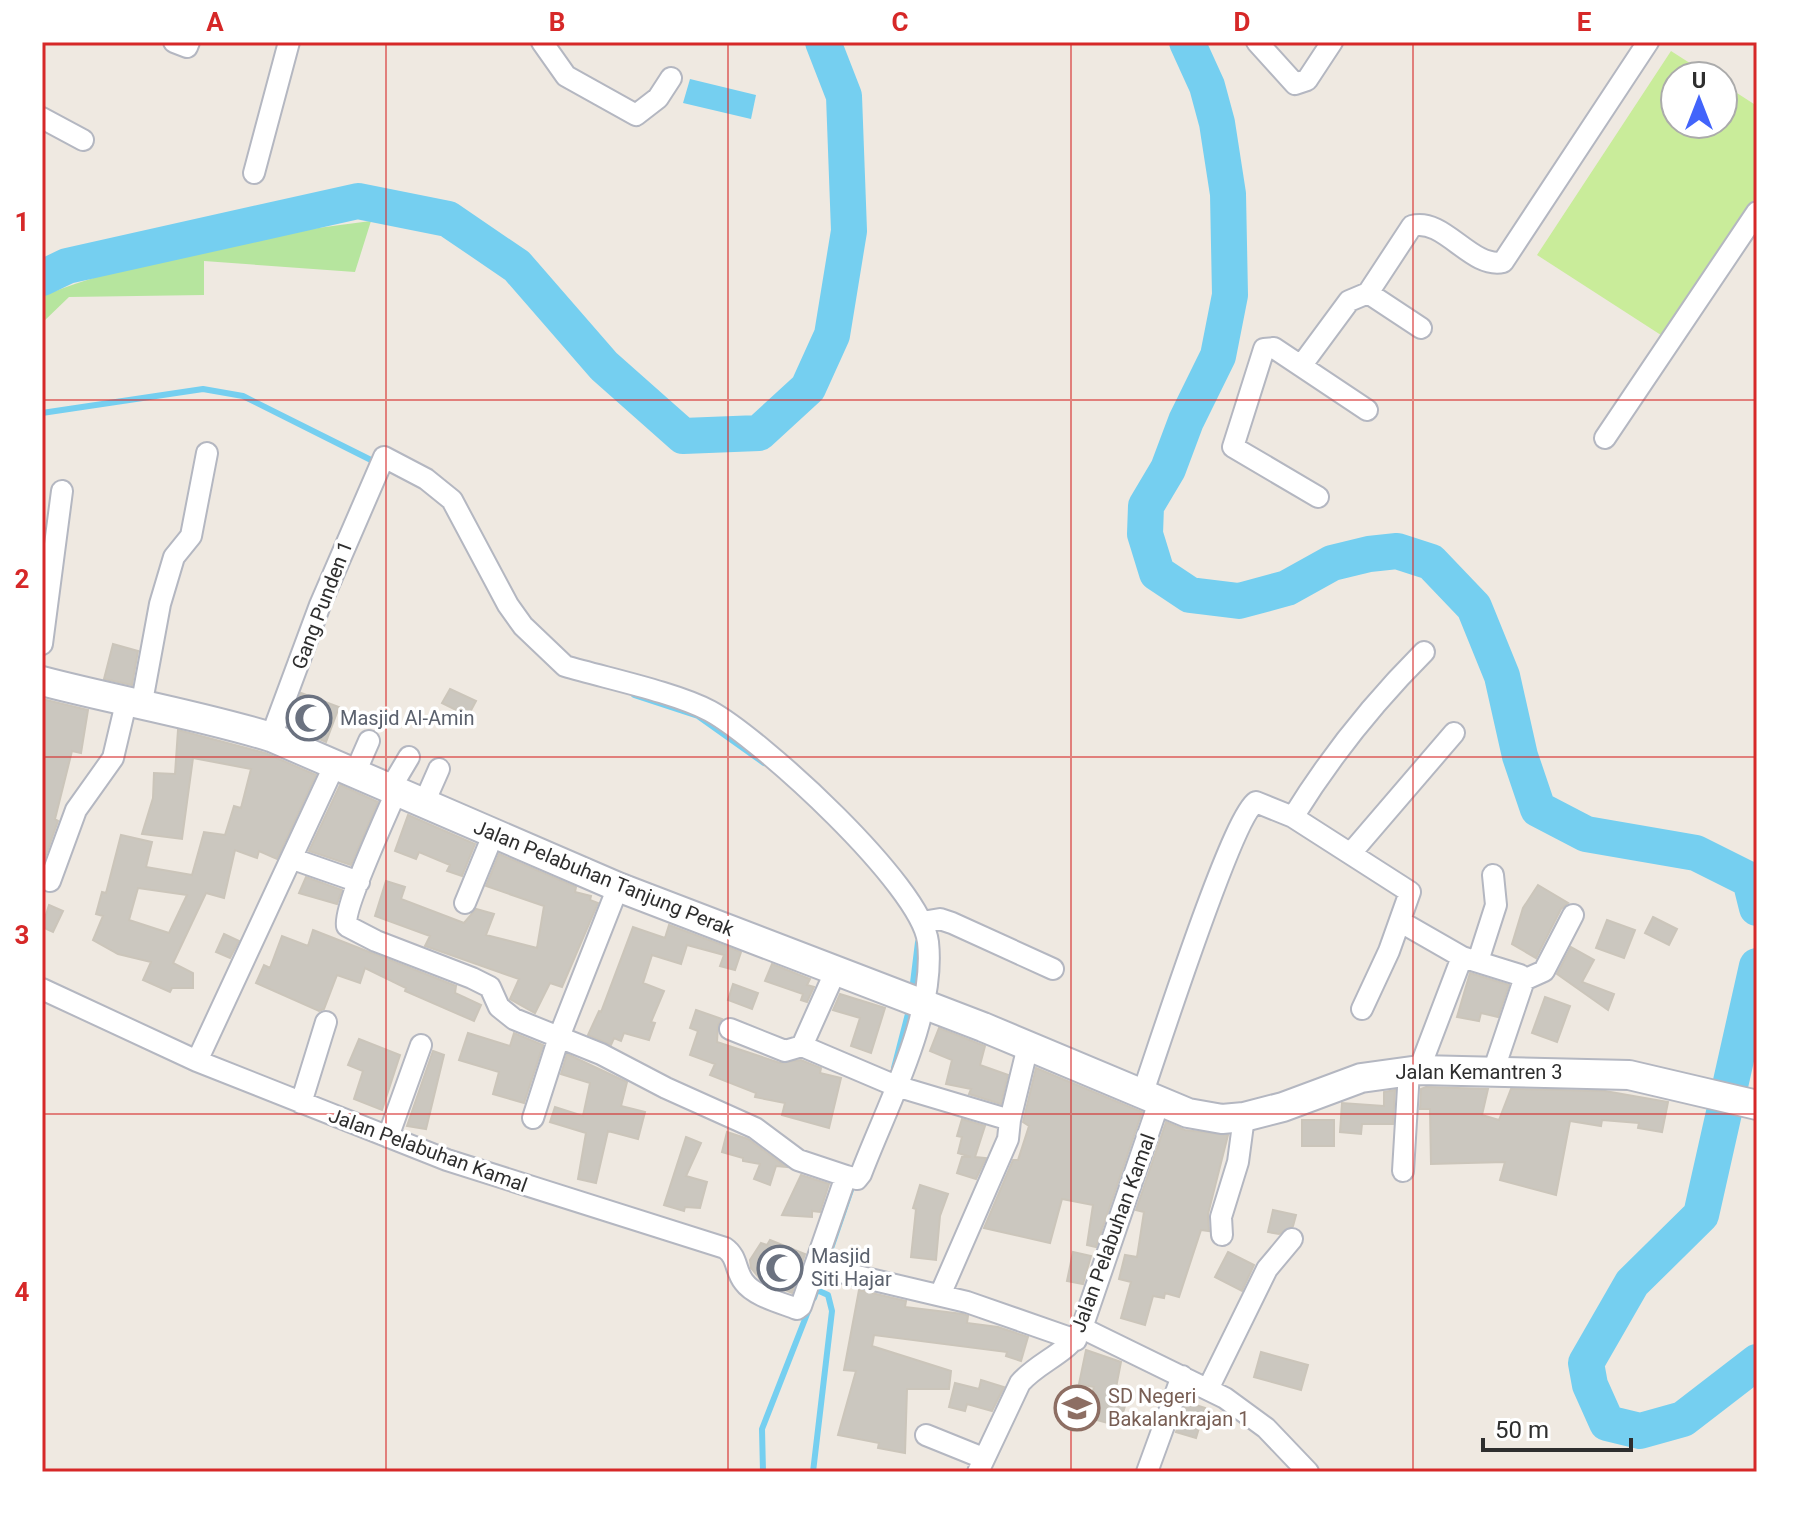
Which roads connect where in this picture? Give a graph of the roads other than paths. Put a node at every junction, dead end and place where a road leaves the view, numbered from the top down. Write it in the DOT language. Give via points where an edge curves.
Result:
graph roads {
  1 [pos="174,42"];
  2 [pos="189,42"];
  3 [pos="289,42"];
  4 [pos="542,42"];
  5 [pos="1257,42"];
  6 [pos="1332,42"];
  7 [pos="1648,42"];
  8 [pos="671,78"];
  9 [pos="42,118"];
  10 [pos="83,140"];
  11 [pos="254,173"];
  12 [pos="1757,212"];
  13 [pos="1368,293"];
  14 [pos="1421,328"];
  15 [pos="1301,366"];
  16 [pos="1367,410"];
  17 [pos="1605,438"];
  18 [pos="207,453"];
  19 [pos="62,491"];
  20 [pos="1318,497"];
  21 [pos="42,644"];
  22 [pos="1424,652"];
  23 [pos="42,681"];
  24 [pos="134,705"];
  25 [pos="1454,733"];
  26 [pos="271,737"];
  27 [pos="369,741"];
  28 [pos="409,757"];
  29 [pos="345,769"];
  30 [pos="439,769"];
  31 [pos="393,791"];
  32 [pos="424,803"];
  33 [pos="1293,817"];
  34 [pos="493,835"];
  35 [pos="1351,853"];
  36 [pos="293,859"];
  37 [pos="1493,875"];
  38 [pos="50,881"];
  39 [pos="359,882"];
  40 [pos="618,887"];
  41 [pos="465,903"];
  42 [pos="1573,915"];
  43 [pos="922,922"];
  44 [pos="1401,922"];
  45 [pos="1470,959"];
  46 [pos="1053,969"];
  47 [pos="836,970"];
  48 [pos="1524,980"];
  49 [pos="42,989"];
  50 [pos="915,1001"];
  51 [pos="1362,1009"];
  52 [pos="326,1022"];
  53 [pos="730,1029"];
  54 [pos="559,1037"];
  55 [pos="421,1045"];
  56 [pos="802,1046"];
  57 [pos="1028,1046"];
  58 [pos="197,1061"];
  59 [pos="1414,1071"];
  60 [pos="1493,1072"];
  61 [pos="892,1085"];
  62 [pos="1150,1099"];
  63 [pos="301,1103"];
  64 [pos="1757,1105"];
  65 [pos="1244,1117"];
  66 [pos="533,1118"];
  67 [pos="1010,1120"];
  68 [pos="388,1137"];
  69 [pos="1403,1171"];
  70 [pos="850,1177"];
  71 [pos="1222,1235"];
  72 [pos="1292,1239"];
  73 [pos="822,1268"];
  74 [pos="940,1295"];
  75 [pos="1079,1334"];
  76 [pos="1182,1376"];
  77 [pos="1208,1389"];
  78 [pos="926,1435"];
  79 [pos="980,1465"];
  80 [pos="1147,1472"];
  81 [pos="1308,1472"];
  1 -- 2 [label="street" via="187,47"];
  3 -- 11 [label="street"];
  4 -- 8 [label="street" via="566,76 636,115 658,98"];
  5 -- 6 [label="street" via="1295,84 1307,80"];
  7 -- 13 [label="street" via="1503,262 1489,262 1419,224 1407,230"];
  9 -- 10 [label="street"];
  12 -- 17 [label="street"];
  13 -- 14 [label="street"];
  13 -- 15 [label="street" via="1349,301"];
  15 -- 16 [label="street"];
  15 -- 20 [label="street" via="1274,348 1264,349 1233,447"];
  18 -- 24 [label="street" via="191,536 174,557"];
  19 -- 21 [label="street"];
  22 -- 33 [label="street" via="1323,768"];
  23 -- 24 [label="street, Jalan Pelabuhan Tanjung Perak"];
  24 -- 26 [label="street, Jalan Pelabuhan Tanjung Perak" via="216,720"];
  24 -- 38 [label="street" via="113,758 76,810"];
  25 -- 35 [label="street"];
  26 -- 29 [label="street, Jalan Pelabuhan Tanjung Perak"];
  26 -- 43 [label="street, Gang Punden 1" via="380,465 426,479 452,500 508,605 554,659 712,712 828,809"];
  27 -- 29 [label="street"];
  28 -- 31 [label="street"];
  29 -- 31 [label="street, Jalan Pelabuhan Tanjung Perak"];
  29 -- 36 [label="street"];
  30 -- 32 [label="street"];
  31 -- 32 [label="street, Jalan Pelabuhan Tanjung Perak"];
  31 -- 39 [label="street"];
  32 -- 34 [label="street, Jalan Pelabuhan Tanjung Perak"];
  33 -- 35 [label="street"];
  33 -- 62 [label="street, Jalan Pelabuhan Kamal" via="1262,802 1252,804 1242,818"];
  34 -- 40 [label="street, Jalan Pelabuhan Tanjung Perak"];
  34 -- 41 [label="street"];
  35 -- 44 [label="street" via="1408,889"];
  36 -- 39 [label="street"];
  36 -- 58 [label="street"];
  37 -- 45 [label="street" via="1496,905"];
  39 -- 54 [label="street" via="345,918 351,929 490,987 504,1013"];
  40 -- 47 [label="street, Jalan Pelabuhan Tanjung Perak"];
  40 -- 54 [label="street"];
  42 -- 48 [label="street" via="1544,971"];
  43 -- 46 [label="street" via="952,923"];
  43 -- 50 [label="street" via="928,942"];
  44 -- 45 [label="street"];
  44 -- 51 [label="street"];
  45 -- 48 [label="street"];
  45 -- 59 [label="street"];
  47 -- 50 [label="street, Jalan Pelabuhan Tanjung Perak"];
  47 -- 56 [label="street"];
  48 -- 60 [label="street"];
  49 -- 58 [label="street, Jalan Pelabuhan Kamal"];
  50 -- 57 [label="street, Jalan Pelabuhan Tanjung Perak"];
  50 -- 61 [label="street"];
  52 -- 63 [label="street"];
  53 -- 56 [label="street" via="785,1051"];
  54 -- 66 [label="street"];
  54 -- 70 [label="street" via="746,1124 798,1160"];
  55 -- 68 [label="street"];
  56 -- 61 [label="street"];
  57 -- 62 [label="street, Jalan Pelabuhan Tanjung Perak"];
  57 -- 67 [label="street"];
  58 -- 63 [label="street, Jalan Pelabuhan Kamal"];
  59 -- 60 [label="street, Jalan Kemantren 3"];
  59 -- 65 [label="street, Jalan Kemantren 3" via="1361,1078"];
  59 -- 69 [label="street"];
  60 -- 64 [label="street, Jalan Kemantren 3" via="1597,1073 1655,1080"];
  61 -- 67 [label="street"];
  61 -- 70 [label="street"];
  62 -- 65 [label="street, Jalan Kemantren 3" via="1204,1117"];
  62 -- 75 [label="street, Jalan Pelabuhan Kamal"];
  63 -- 68 [label="street, Jalan Pelabuhan Kamal"];
  65 -- 71 [label="street" via="1238,1162 1221,1217"];
  67 -- 74 [label="street" via="1008,1139"];
  68 -- 73 [label="street, Jalan Pelabuhan Kamal" via="562,1199 725,1248 750,1288 797,1309"];
  70 -- 73 [label="street"];
  72 -- 77 [label="street" via="1261,1280"];
  73 -- 74 [label="street"];
  74 -- 75 [label="street"];
  75 -- 76 [label="street"];
  75 -- 79 [label="street, Jalan Pelabuhan Kamal" via="1020,1383"];
  76 -- 77 [label="street"];
  76 -- 80 [label="street"];
  77 -- 81 [label="street" via="1266,1428"];
  78 -- 79 [label="street"];
}
